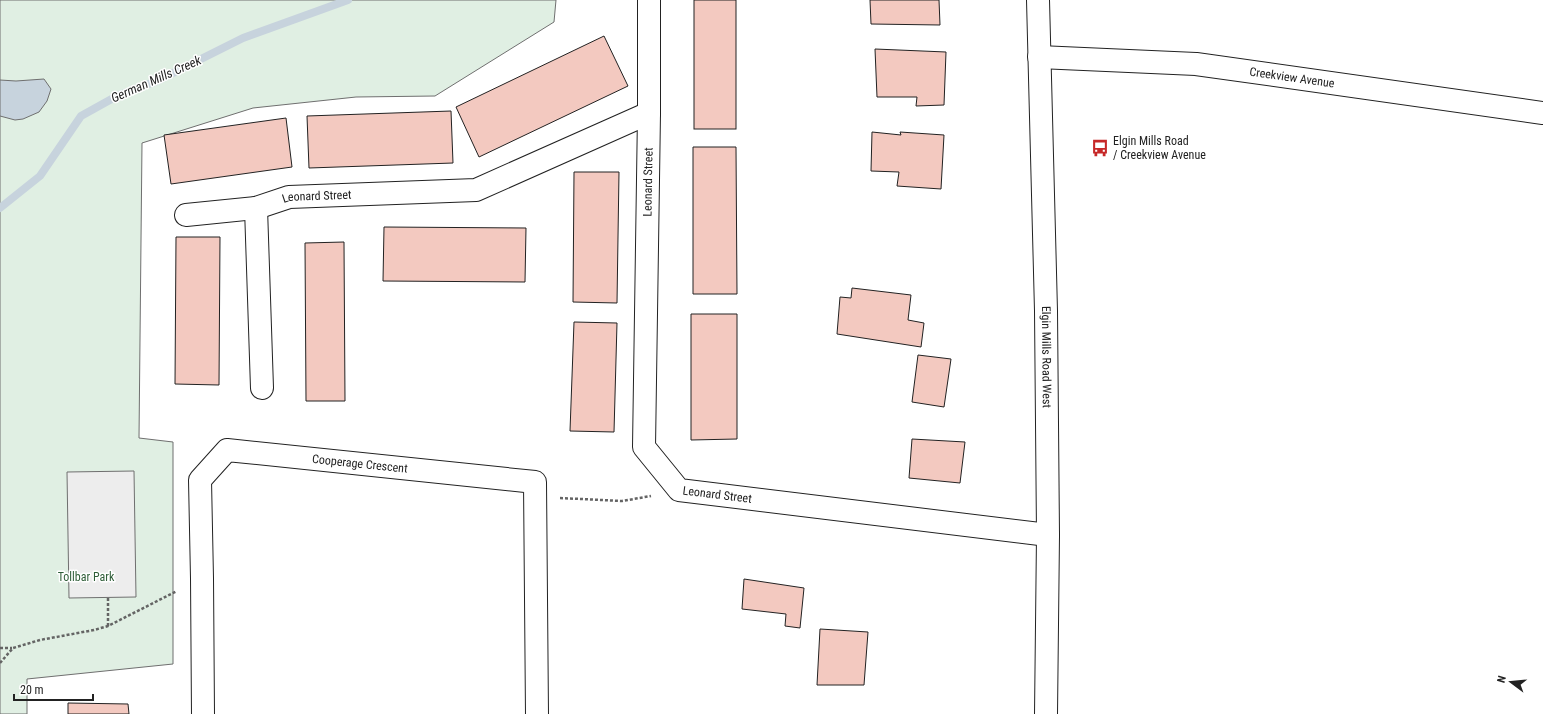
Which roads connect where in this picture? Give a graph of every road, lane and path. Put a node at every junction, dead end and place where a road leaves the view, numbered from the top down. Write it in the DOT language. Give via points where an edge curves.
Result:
graph roads {
  1 [pos="649,0"];
  2 [pos="1038,0"];
  3 [pos="1039,58"];
  4 [pos="649,113"];
  5 [pos="1543,114"];
  6 [pos="256,208"];
  7 [pos="186,214"];
  8 [pos="262,388"];
  9 [pos="678,490"];
  10 [pos="559,504"];
  11 [pos="1048,535"];
  12 [pos="202,578"];
  13 [pos="108,598"];
  14 [pos="108,626"];
  15 [pos="0,648"];
  16 [pos="13,648"];
  17 [pos="0,663"];
  18 [pos="203,714"];
  19 [pos="537,714"];
  20 [pos="1046,714"];
  1 -- 4 [label="street, Leonard Street"];
  2 -- 3 [label="street, Elgin Mills Road West"];
  3 -- 5 [label="street, Creekview Avenue" via="1196,64"];
  3 -- 11 [label="street, Elgin Mills Road West" via="1046,311"];
  4 -- 6 [label="street, Leonard Street" via="476,190 289,197"];
  4 -- 9 [label="street, Leonard Street" via="644,447"];
  6 -- 7 [label="street, Leonard Street"];
  6 -- 8 [label="street"];
  9 -- 10 [label="path" via="622,502 560,497"];
  9 -- 11 [label="street, Leonard Street"];
  11 -- 20 [label="street, Elgin Mills Road West"];
  12 -- 14 [label="path"];
  12 -- 18 [label="street, Cooperage Crescent"];
  12 -- 19 [label="street, Cooperage Crescent" via="200,480 227,450 535,482"];
  13 -- 14 [label="path"];
  14 -- 16 [label="path"];
  15 -- 16 [label="path"];
  16 -- 17 [label="path"];
}
